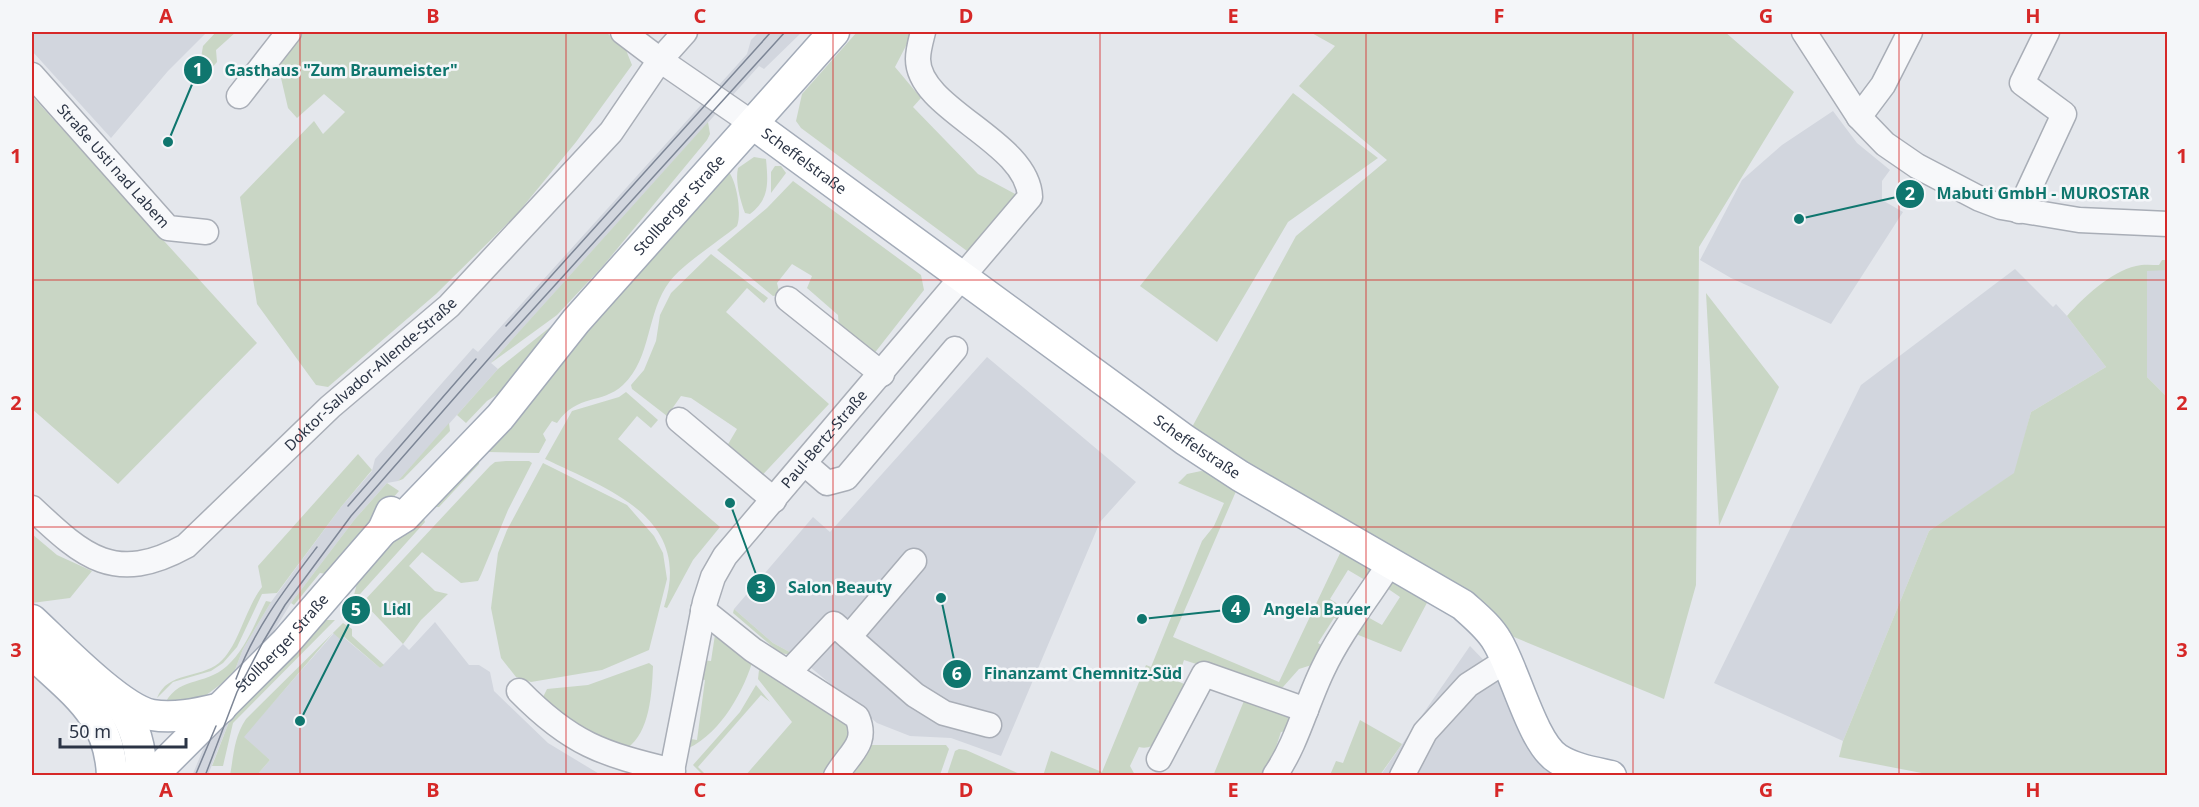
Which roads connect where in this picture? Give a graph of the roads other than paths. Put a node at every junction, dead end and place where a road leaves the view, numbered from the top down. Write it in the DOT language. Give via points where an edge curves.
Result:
graph roads {
  1 [pos="289,32"];
  2 [pos="623,32"];
  3 [pos="685,32"];
  4 [pos="834,32"];
  5 [pos="923,32"];
  6 [pos="1804,32"];
  7 [pos="1910,32"];
  8 [pos="2047,32"];
  9 [pos="660,60"];
  10 [pos="32,75"];
  11 [pos="239,96"];
  12 [pos="1859,117"];
  13 [pos="753,124"];
  14 [pos="2019,211"];
  15 [pos="2168,224"];
  16 [pos="206,232"];
  17 [pos="963,278"];
  18 [pos="788,299"];
  19 [pos="955,349"];
  20 [pos="882,374"];
  21 [pos="679,420"];
  22 [pos="805,464"];
  23 [pos="774,500"];
  24 [pos="32,508"];
  25 [pos="914,561"];
  26 [pos="1390,562"];
  27 [pos="703,610"];
  28 [pos="32,620"];
  29 [pos="849,637"];
  30 [pos="32,653"];
  31 [pos="1507,660"];
  32 [pos="789,672"];
  33 [pos="106,687"];
  34 [pos="519,691"];
  35 [pos="221,708"];
  36 [pos="1306,710"];
  37 [pos="989,725"];
  38 [pos="1159,759"];
  39 [pos="170,764"];
  40 [pos="114,767"];
  41 [pos="672,773"];
  42 [pos="141,776"];
  43 [pos="152,776"];
  44 [pos="836,776"];
  45 [pos="1275,776"];
  46 [pos="1402,776"];
  47 [pos="1611,776"];
  1 -- 11 [label="street"];
  2 -- 9 [label="street"];
  3 -- 9 [label="street, Doktor-Salvador-Allende-Straße"];
  4 -- 13 [label="main road, Stollberger Straße"];
  5 -- 17 [label="street, Paul-Bertz-Straße" via="918,60 923,76 935,93 1009,157 1030,186 1030,197"];
  6 -- 12 [label="street"];
  7 -- 12 [label="street" via="1883,85"];
  8 -- 14 [label="street" via="2022,83 2064,114"];
  9 -- 13 [label="street"];
  9 -- 24 [label="street, Doktor-Salvador-Allende-Straße" via="611,132 449,306 330,407 186,546 147,563 108,562 68,543"];
  10 -- 16 [label="street, Straße Usti nad Labem" via="168,228"];
  12 -- 14 [label="street" via="1885,144 1917,166 1980,199"];
  13 -- 17 [label="main road, Scheffelstraße"];
  13 -- 35 [label="main road, Stollberger Straße" via="576,321 500,417 404,517 383,530 286,642"];
  14 -- 15 [label="street" via="2079,220"];
  17 -- 20 [label="street, Paul-Bertz-Straße"];
  17 -- 26 [label="main road, Scheffelstraße" via="1185,440"];
  18 -- 20 [label="street"];
  19 -- 22 [label="street" via="846,478 827,483"];
  20 -- 22 [label="street, Paul-Bertz-Straße"];
  21 -- 23 [label="street"];
  22 -- 23 [label="street, Paul-Bertz-Straße"];
  23 -- 27 [label="street, Paul-Bertz-Straße" via="725,556 713,577"];
  25 -- 29 [label="street"];
  26 -- 31 [label="main road, Scheffelstraße" via="1463,604 1487,627"];
  26 -- 36 [label="street" via="1344,631"];
  27 -- 32 [label="street" via="753,650"];
  27 -- 41 [label="street, Paul-Bertz-Straße"];
  28 -- 33 [label="main road"];
  29 -- 32 [label="street" via="834,624"];
  29 -- 37 [label="street" via="915,694 944,713"];
  30 -- 40 [label="main road" via="87,704 104,734"];
  31 -- 46 [label="street" via="1468,686 1425,732"];
  31 -- 47 [label="main road, Scheffelstraße" via="1533,723 1557,758 1583,770"];
  32 -- 44 [label="street" via="857,717 862,728 862,741"];
  33 -- 35 [label="main road" via="150,715"];
  33 -- 42 [label="main road" via="130,721 140,755"];
  34 -- 41 [label="street" via="543,716 576,740"];
  35 -- 39 [label="main road, Stollberger Straße"];
  36 -- 38 [label="street" via="1203,674"];
  36 -- 45 [label="street" via="1287,758"];
  39 -- 43 [label="main road, Stollberger Straße"];
}
